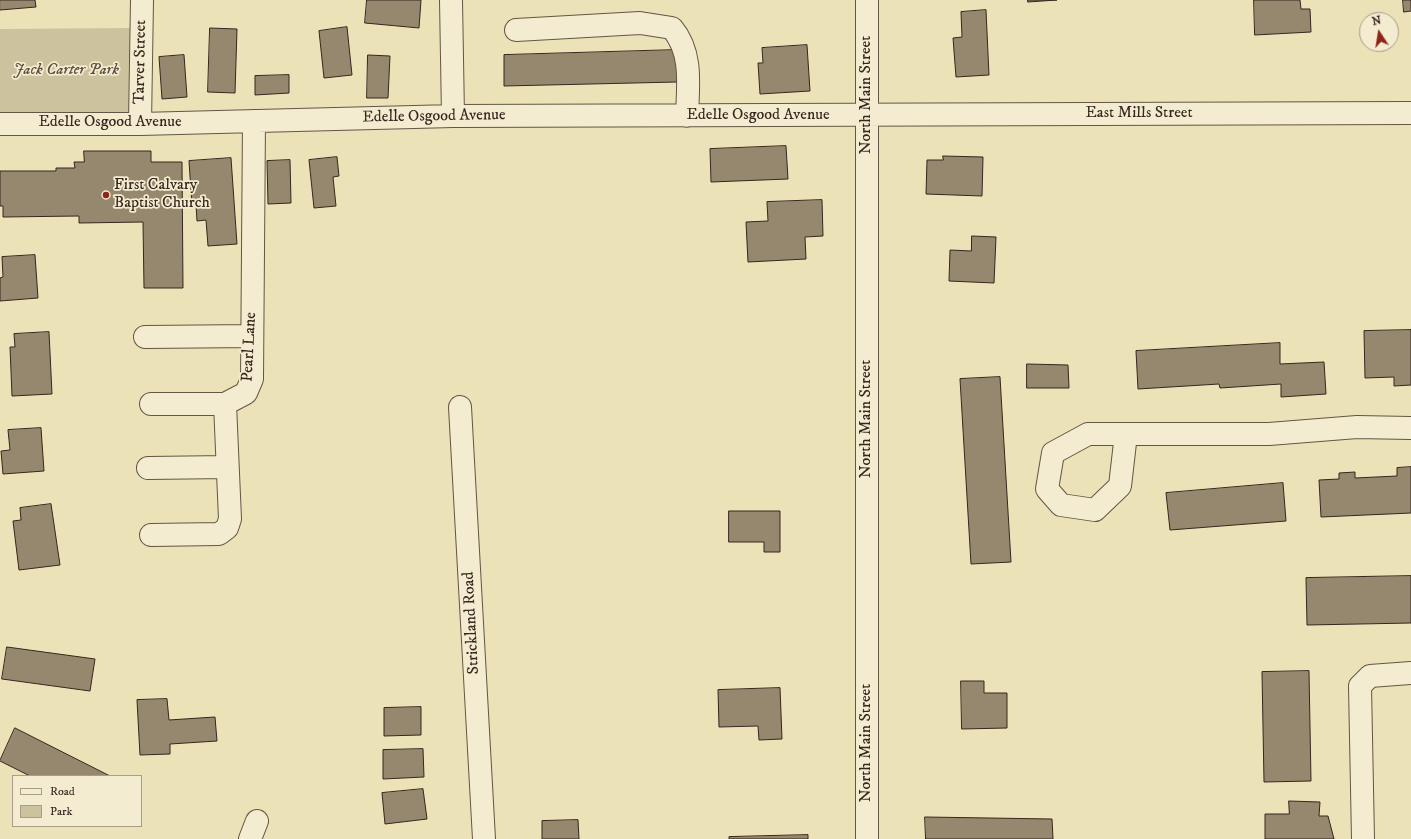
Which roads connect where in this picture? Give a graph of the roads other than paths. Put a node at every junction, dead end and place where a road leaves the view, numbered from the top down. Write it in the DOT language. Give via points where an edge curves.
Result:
graph roads {
  1 [pos="142,0"];
  2 [pos="451,0"];
  3 [pos="866,0"];
  4 [pos="516,30"];
  5 [pos="1411,113"];
  6 [pos="452,116"];
  7 [pos="687,116"];
  8 [pos="867,116"];
  9 [pos="254,121"];
  10 [pos="0,124"];
  11 [pos="140,124"];
  12 [pos="252,336"];
  13 [pos="145,337"];
  14 [pos="151,404"];
  15 [pos="225,404"];
  16 [pos="460,407"];
  17 [pos="1411,428"];
  18 [pos="1126,434"];
  19 [pos="227,467"];
  20 [pos="148,468"];
  21 [pos="151,535"];
  22 [pos="1411,673"];
  23 [pos="484,839"];
  24 [pos="867,839"];
  25 [pos="1363,839"];
  1 -- 11 [label="street, Tarver Street"];
  2 -- 6 [label="street"];
  3 -- 8 [label="street, North Main Street"];
  4 -- 7 [label="street" via="640,23 672,28 680,37 686,51"];
  5 -- 8 [label="street, East Mills Street"];
  6 -- 7 [label="street, Edelle Osgood Avenue"];
  6 -- 9 [label="street, Edelle Osgood Avenue"];
  7 -- 8 [label="street, Edelle Osgood Avenue"];
  8 -- 24 [label="street, North Main Street"];
  9 -- 11 [label="street, Edelle Osgood Avenue"];
  9 -- 12 [label="street, Pearl Lane"];
  10 -- 11 [label="street, Edelle Osgood Avenue"];
  12 -- 13 [label="street"];
  12 -- 15 [label="street, Pearl Lane" via="252,379 246,393"];
  14 -- 15 [label="street"];
  15 -- 19 [label="street"];
  16 -- 23 [label="street, Strickland Road"];
  17 -- 18 [label="street" via="1357,428 1269,434"];
  19 -- 20 [label="street"];
  19 -- 21 [label="street" via="230,519 224,532"];
  22 -- 25 [label="street" via="1370,676 1360,686"];
}
